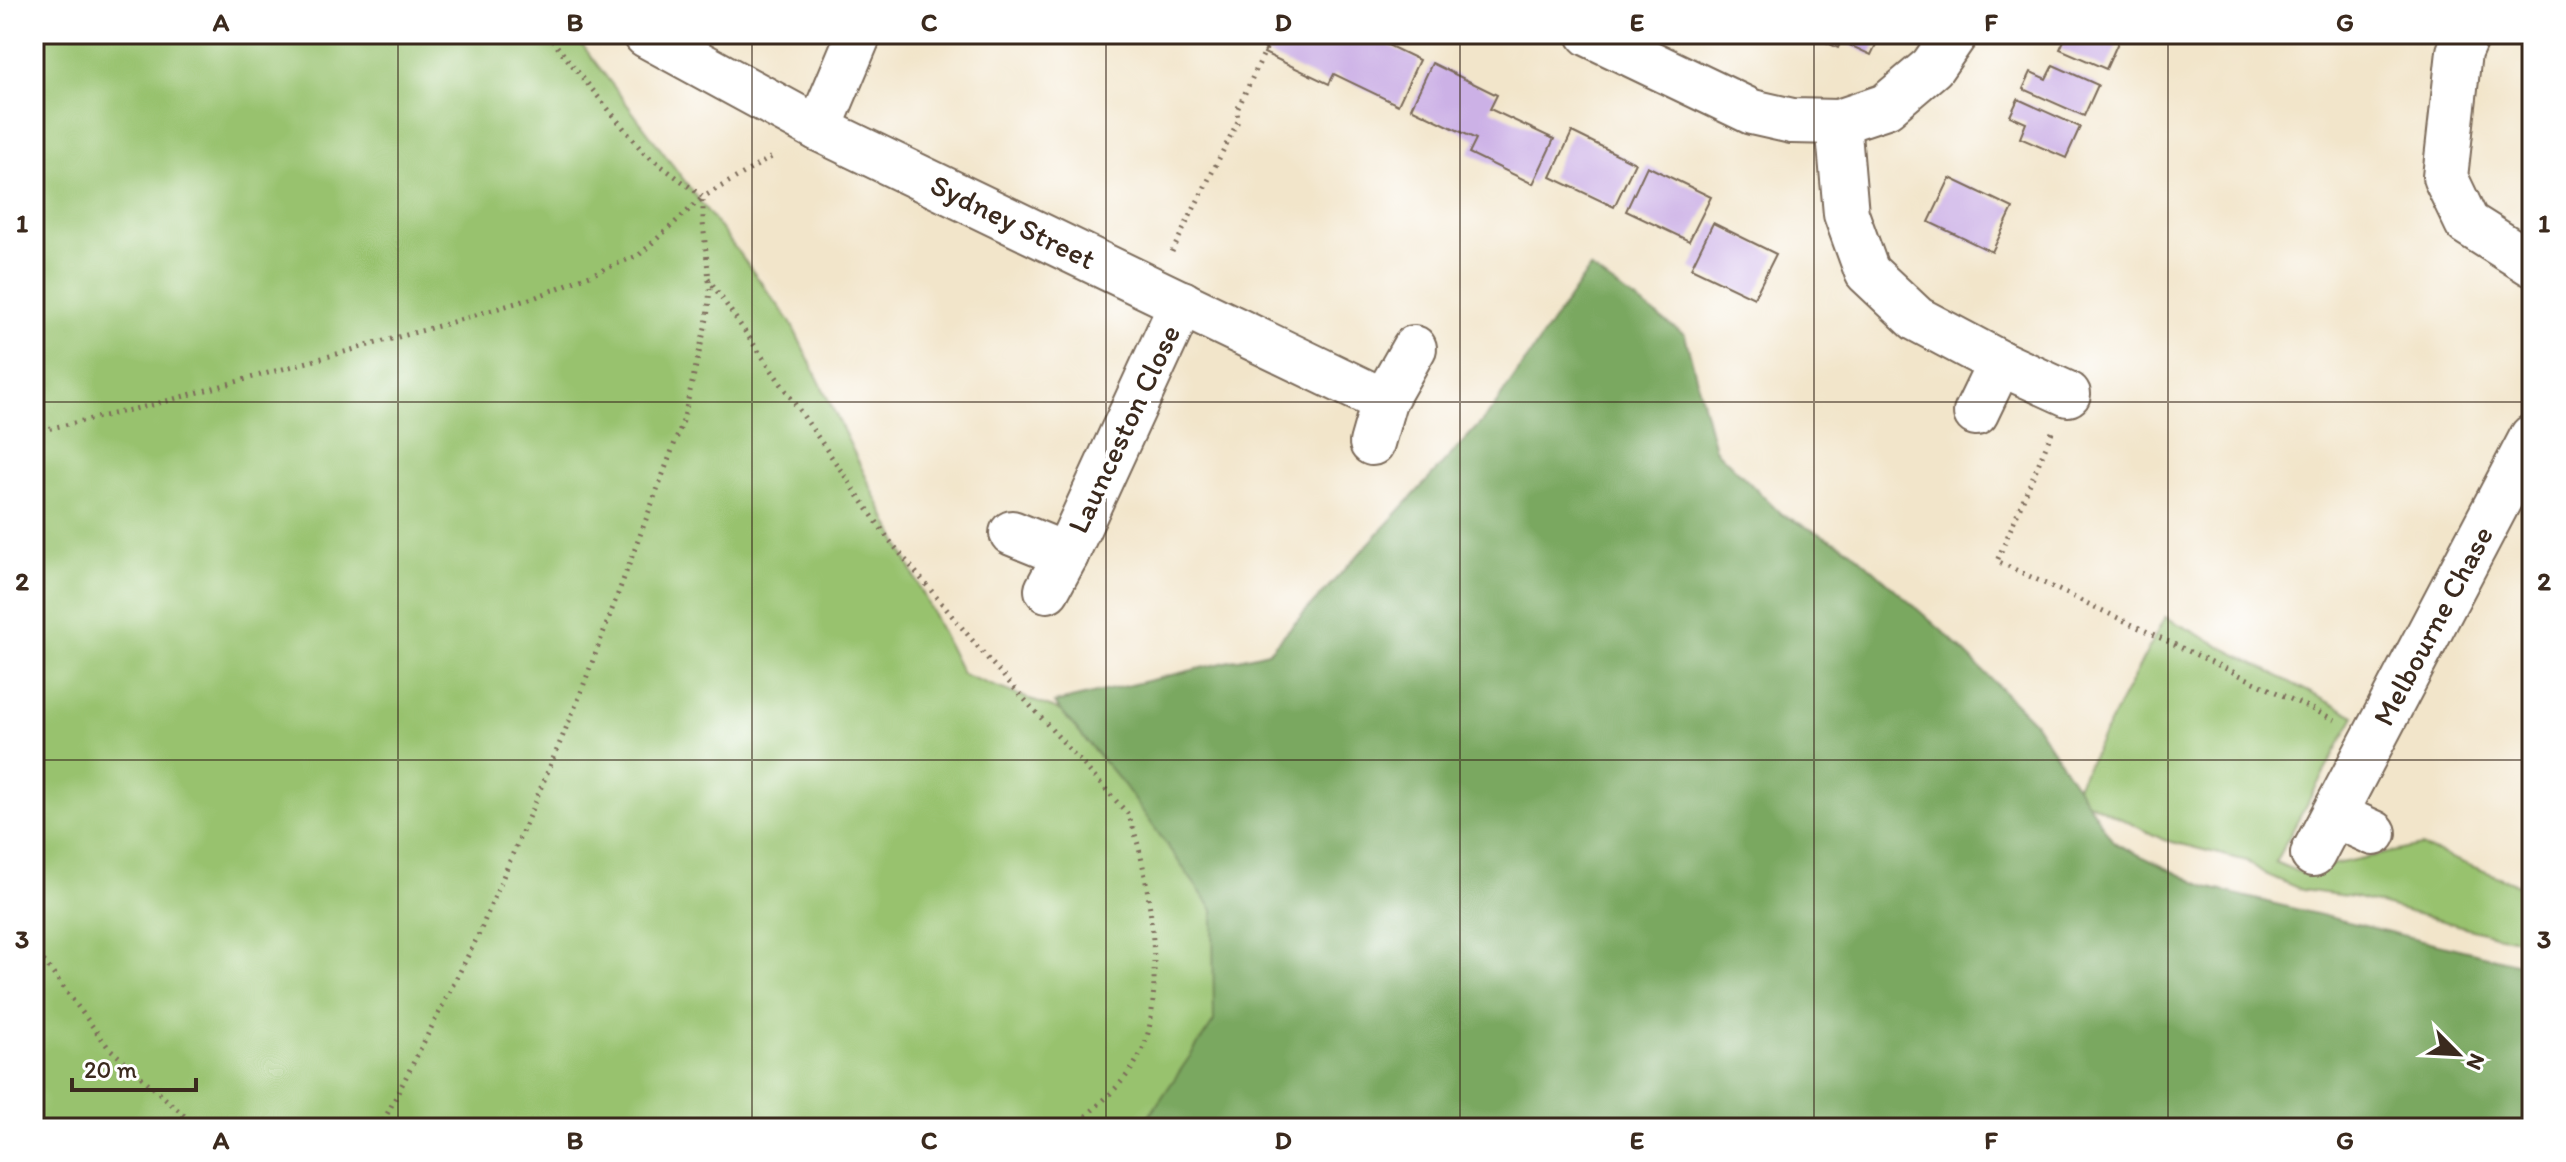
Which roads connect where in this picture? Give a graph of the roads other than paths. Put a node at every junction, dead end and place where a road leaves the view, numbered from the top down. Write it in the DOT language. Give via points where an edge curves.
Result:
graph roads {
  1 [pos="859,34"];
  2 [pos="1589,34"];
  3 [pos="1955,34"];
  4 [pos="2467,34"];
  5 [pos="646,35"];
  6 [pos="1838,122"];
  7 [pos="819,129"];
  8 [pos="2532,264"];
  9 [pos="1168,296"];
  10 [pos="1414,348"];
  11 [pos="2000,363"];
  12 [pos="2068,394"];
  13 [pos="1384,401"];
  14 [pos="1976,413"];
  15 [pos="2532,437"];
  16 [pos="1372,443"];
  17 [pos="1012,533"];
  18 [pos="2334,815"];
  19 [pos="2374,833"];
  20 [pos="2313,854"];
  1 -- 7 [label="street"];
  2 -- 6 [label="street" via="1752,112 1792,121"];
  3 -- 6 [label="street" via="1932,67 1886,106"];
  4 -- 8 [label="street" via="2459,52 2445,177 2467,223"];
  5 -- 7 [label="street, Sydney Street"];
  6 -- 11 [label="street" via="1846,214 1867,272 1917,319"];
  7 -- 9 [label="street, Sydney Street"];
  9 -- 13 [label="street, Sydney Street"];
  9 -- 17 [label="street, Launceston Close" via="1057,572"];
  10 -- 13 [label="street"];
  11 -- 12 [label="street"];
  11 -- 14 [label="street"];
  13 -- 16 [label="street"];
  15 -- 18 [label="street, Melbourne Chase"];
  18 -- 19 [label="street"];
  18 -- 20 [label="street, Melbourne Chase"];
}
